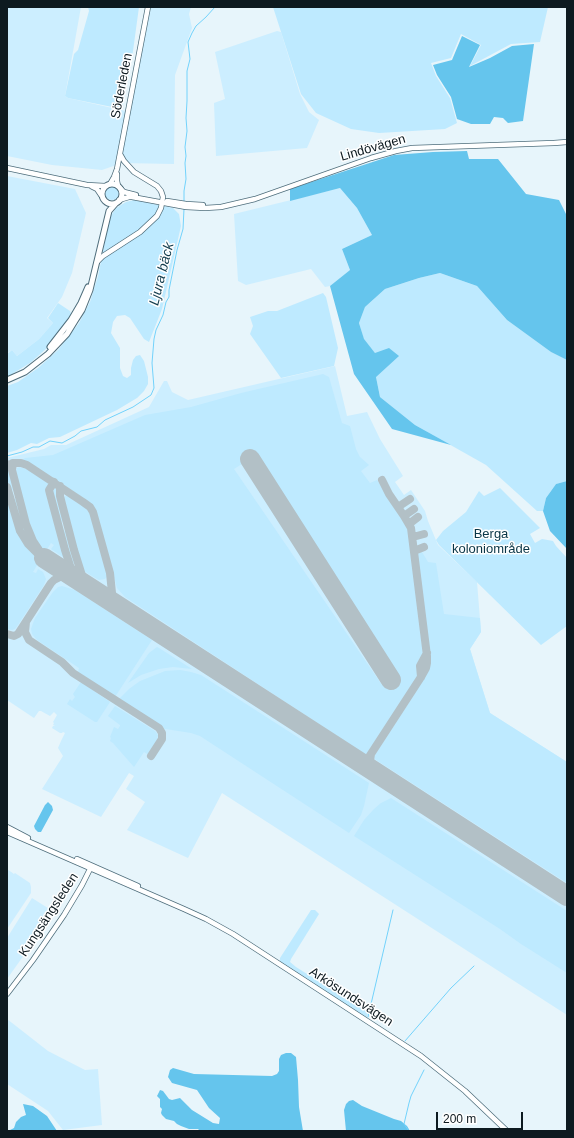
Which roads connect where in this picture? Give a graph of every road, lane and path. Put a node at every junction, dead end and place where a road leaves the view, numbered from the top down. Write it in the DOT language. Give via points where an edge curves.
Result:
graph roads {
  1 [pos="148,7"];
  2 [pos="567,143"];
  3 [pos="120,152"];
  4 [pos="7,168"];
  5 [pos="117,169"];
  6 [pos="87,185"];
  7 [pos="107,185"];
  8 [pos="120,188"];
  9 [pos="102,197"];
  10 [pos="118,201"];
  11 [pos="162,201"];
  12 [pos="106,219"];
  13 [pos="98,255"];
  14 [pos="97,262"];
  15 [pos="8,380"];
  16 [pos="7,827"];
  17 [pos="7,832"];
  18 [pos="91,867"];
  19 [pos="7,994"];
  20 [pos="507,1131"];
  1 -- 3 [label="main road, Söderleden"];
  2 -- 11 [label="main road, Lindövägen" via="412,148 371,158 255,199 227,205 185,205"];
  3 -- 5 [label="main road, Söderleden"];
  3 -- 11 [label="main road" via="124,162 134,172 161,191"];
  4 -- 6 [label="main road"];
  5 -- 7 [label="main road, Söderleden" via="113,180"];
  5 -- 8 [label="main road, Söderleden"];
  6 -- 7 [label="main road"];
  6 -- 9 [label="main road" via="97,189"];
  7 -- 8 [label="main road" via="114,184"];
  7 -- 9 [label="main road" via="103,188"];
  8 -- 10 [label="main road" via="122,195"];
  8 -- 11 [label="main road, Lindövägen" via="128,193"];
  9 -- 10 [label="main road" via="109,203"];
  9 -- 12 [label="main road"];
  10 -- 11 [label="main road, Lindövägen" via="129,197"];
  10 -- 12 [label="main road" via="110,209"];
  11 -- 14 [label="main road" via="160,212 153,220"];
  12 -- 13 [label="main road"];
  13 -- 14 [label="main road"];
  13 -- 15 [label="main road" via="87,290 65,329 42,356"];
  14 -- 15 [label="main road" via="86,300 67,334 38,362"];
  16 -- 18 [label="main road, Arkösundsvägen"];
  17 -- 18 [label="main road, Arkösundsvägen"];
  18 -- 19 [label="main road, Kungsängsleden" via="60,921"];
  18 -- 20 [label="main road, Arkösundsvägen" via="206,919 276,961 421,1056 465,1091"];
}
